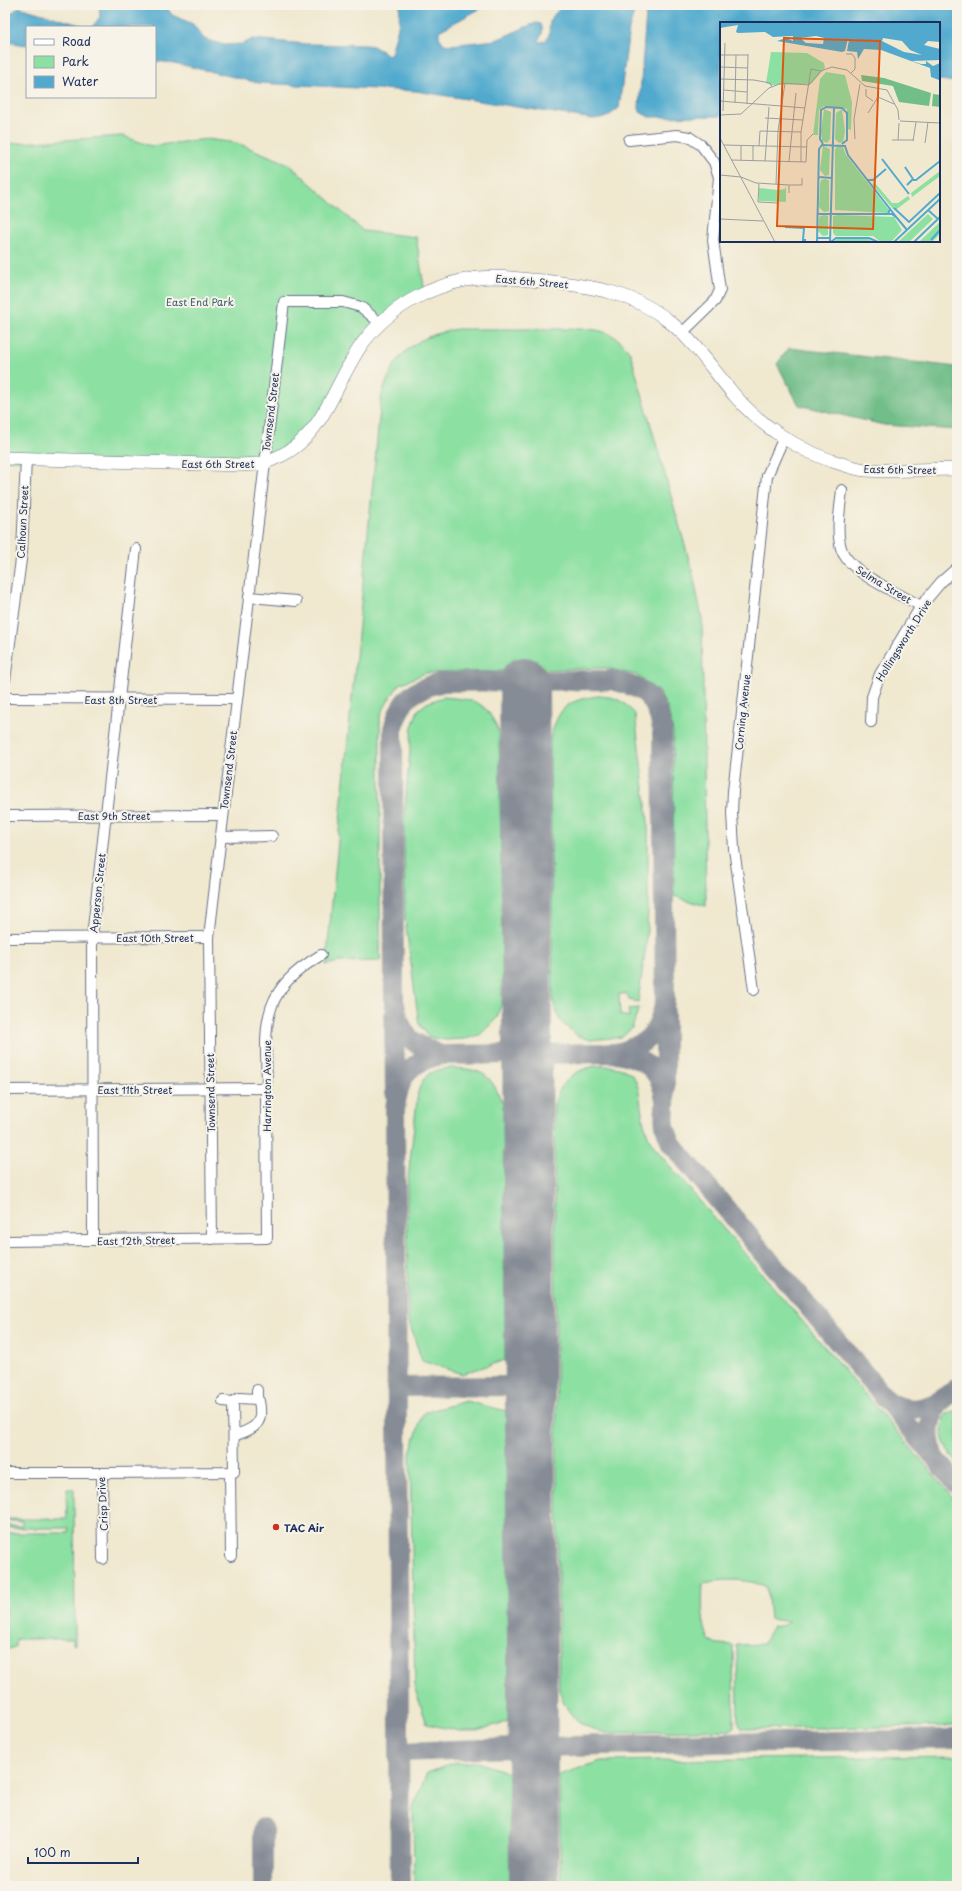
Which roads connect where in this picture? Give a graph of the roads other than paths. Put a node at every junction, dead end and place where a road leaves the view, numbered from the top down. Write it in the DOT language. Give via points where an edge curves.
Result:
graph roads {
  1 [pos="629,140"];
  2 [pos="380,323"];
  3 [pos="682,333"];
  4 [pos="784,437"];
  5 [pos="5,458"];
  6 [pos="26,459"];
  7 [pos="264,463"];
  8 [pos="957,469"];
  9 [pos="842,490"];
  10 [pos="136,549"];
  11 [pos="957,568"];
  12 [pos="249,597"];
  13 [pos="296,601"];
  14 [pos="921,606"];
  15 [pos="5,680"];
  16 [pos="5,698"];
  17 [pos="119,699"];
  18 [pos="237,699"];
  19 [pos="871,722"];
  20 [pos="106,815"];
  21 [pos="223,815"];
  22 [pos="5,816"];
  23 [pos="272,836"];
  24 [pos="220,837"];
  25 [pos="92,937"];
  26 [pos="209,937"];
  27 [pos="5,938"];
  28 [pos="321,955"];
  29 [pos="754,990"];
  30 [pos="266,1088"];
  31 [pos="210,1089"];
  32 [pos="5,1090"];
  33 [pos="92,1090"];
  34 [pos="267,1238"];
  35 [pos="212,1239"];
  36 [pos="93,1240"];
  37 [pos="5,1241"];
  38 [pos="233,1432"];
  39 [pos="230,1472"];
  40 [pos="5,1473"];
  41 [pos="102,1473"];
  42 [pos="231,1556"];
  43 [pos="104,1559"];
  1 -- 3 [label="street" via="677,136 690,138 701,145 714,162 719,177 713,240 720,290 715,301"];
  2 -- 3 [label="main road, East 6th Street" via="426,293 451,284 493,277 580,285 622,294 660,314"];
  2 -- 7 [label="main road, East 6th Street" via="352,360 310,433 300,443"];
  2 -- 7 [label="street, Townsend Street" via="361,307 343,302 284,302"];
  3 -- 4 [label="main road, East 6th Street" via="748,410"];
  4 -- 8 [label="main road, East 6th Street" via="831,460 864,470"];
  4 -- 29 [label="street, Corning Avenue" via="767,476 732,791 734,848"];
  5 -- 6 [label="main road, East 6th Street"];
  6 -- 7 [label="main road, East 6th Street" via="240,465"];
  6 -- 15 [label="street, Calhoun Street" via="22,552"];
  7 -- 12 [label="street, Townsend Street"];
  9 -- 14 [label="street, Selma Street" via="839,533 843,554 855,568"];
  10 -- 17 [label="street, Apperson Street"];
  11 -- 14 [label="street, Hollingsworth Drive"];
  12 -- 13 [label="street"];
  12 -- 18 [label="street, Townsend Street"];
  14 -- 19 [label="street, Hollingsworth Drive" via="877,680 872,697"];
  16 -- 17 [label="street, East 8th Street"];
  17 -- 18 [label="street, East 8th Street"];
  17 -- 20 [label="street, Apperson Street"];
  18 -- 21 [label="street, Townsend Street"];
  20 -- 21 [label="street, East 9th Street"];
  20 -- 22 [label="street, East 9th Street"];
  20 -- 25 [label="street, Apperson Street"];
  21 -- 24 [label="street, Townsend Street"];
  23 -- 24 [label="street"];
  24 -- 26 [label="street, Townsend Street"];
  25 -- 26 [label="street, East 10th Street"];
  25 -- 27 [label="street, East 10th Street"];
  25 -- 33 [label="street, Apperson Street"];
  26 -- 31 [label="street, Townsend Street"];
  28 -- 30 [label="street, Harrington Avenue" via="291,978 272,1004 267,1021"];
  30 -- 31 [label="street, East 11th Street"];
  30 -- 34 [label="street, Harrington Avenue"];
  31 -- 33 [label="street, East 11th Street"];
  31 -- 35 [label="street, Townsend Street"];
  32 -- 33 [label="street, East 11th Street"];
  33 -- 36 [label="street, Apperson Street"];
  34 -- 35 [label="street, East 12th Street"];
  35 -- 36 [label="street, East 12th Street"];
  36 -- 37 [label="street, East 12th Street"];
  38 -- 38 [label="street" via="257,1425 260,1416 257,1394 228,1402"];
  38 -- 39 [label="street" via="234,1472"];
  39 -- 41 [label="street"];
  39 -- 42 [label="street"];
  40 -- 41 [label="street, Crisp Drive"];
  41 -- 43 [label="street, Crisp Drive"];
}
